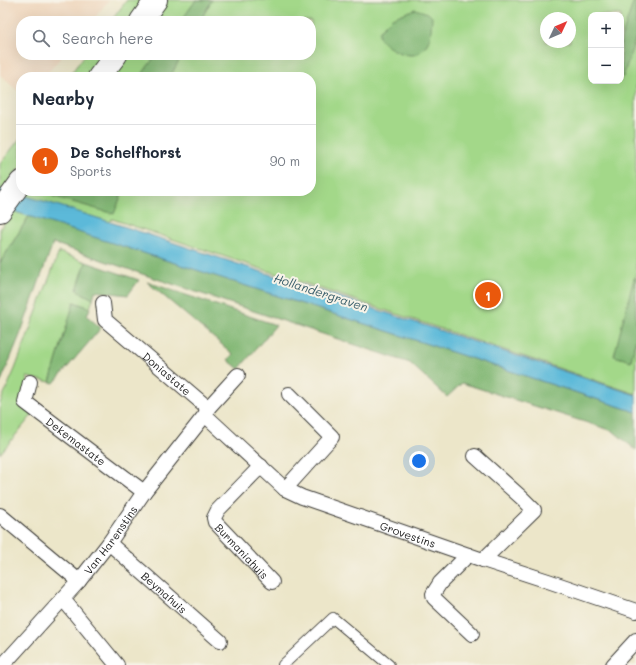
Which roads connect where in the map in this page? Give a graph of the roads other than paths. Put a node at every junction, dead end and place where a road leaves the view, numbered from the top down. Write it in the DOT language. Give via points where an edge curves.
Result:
graph roads {
  1 [pos="156,0"];
  2 [pos="145,16"];
  3 [pos="112,60"];
  4 [pos="103,72"];
  5 [pos="16,189"];
  6 [pos="0,211"];
  7 [pos="103,303"];
  8 [pos="238,375"];
  9 [pos="30,382"];
  10 [pos="289,394"];
  11 [pos="206,411"];
  12 [pos="476,456"];
  13 [pos="261,466"];
  14 [pos="285,489"];
  15 [pos="144,492"];
  16 [pos="0,515"];
  17 [pos="109,543"];
  18 [pos="468,554"];
  19 [pos="483,560"];
  20 [pos="80,581"];
  21 [pos="272,582"];
  22 [pos="63,599"];
  23 [pos="636,612"];
  24 [pos="472,634"];
  25 [pos="636,640"];
  26 [pos="220,641"];
  27 [pos="2,662"];
  28 [pos="117,665"];
  29 [pos="283,665"];
  30 [pos="389,665"];
  31 [pos="613,665"];
  1 -- 2 [label="main road"];
  3 -- 4 [label="main road"];
  5 -- 6 [label="main road"];
  7 -- 11 [label="street, Doniastate" via="105,320"];
  8 -- 11 [label="street"];
  9 -- 15 [label="street, Dekemastate" via="25,402"];
  10 -- 14 [label="street" via="332,437"];
  11 -- 13 [label="street, Grovestins"];
  11 -- 15 [label="street, Van Harenstins"];
  12 -- 19 [label="street" via="534,510"];
  13 -- 14 [label="street, Grovestins"];
  13 -- 21 [label="street, Burmaniahuis" via="218,510 214,518"];
  14 -- 18 [label="street, Grovestins"];
  15 -- 17 [label="street, Van Harenstins"];
  16 -- 20 [label="street"];
  17 -- 20 [label="street, Van Harenstins"];
  17 -- 26 [label="street, Beymahuis"];
  18 -- 19 [label="street, Grovestins"];
  18 -- 24 [label="street" via="433,594 434,598"];
  19 -- 23 [label="street, Grovestins"];
  20 -- 22 [label="street, Van Harenstins"];
  22 -- 27 [label="street, Van Harenstins"];
  22 -- 28 [label="street"];
  25 -- 31 [label="street"];
  29 -- 30 [label="street" via="333,618"];
}
